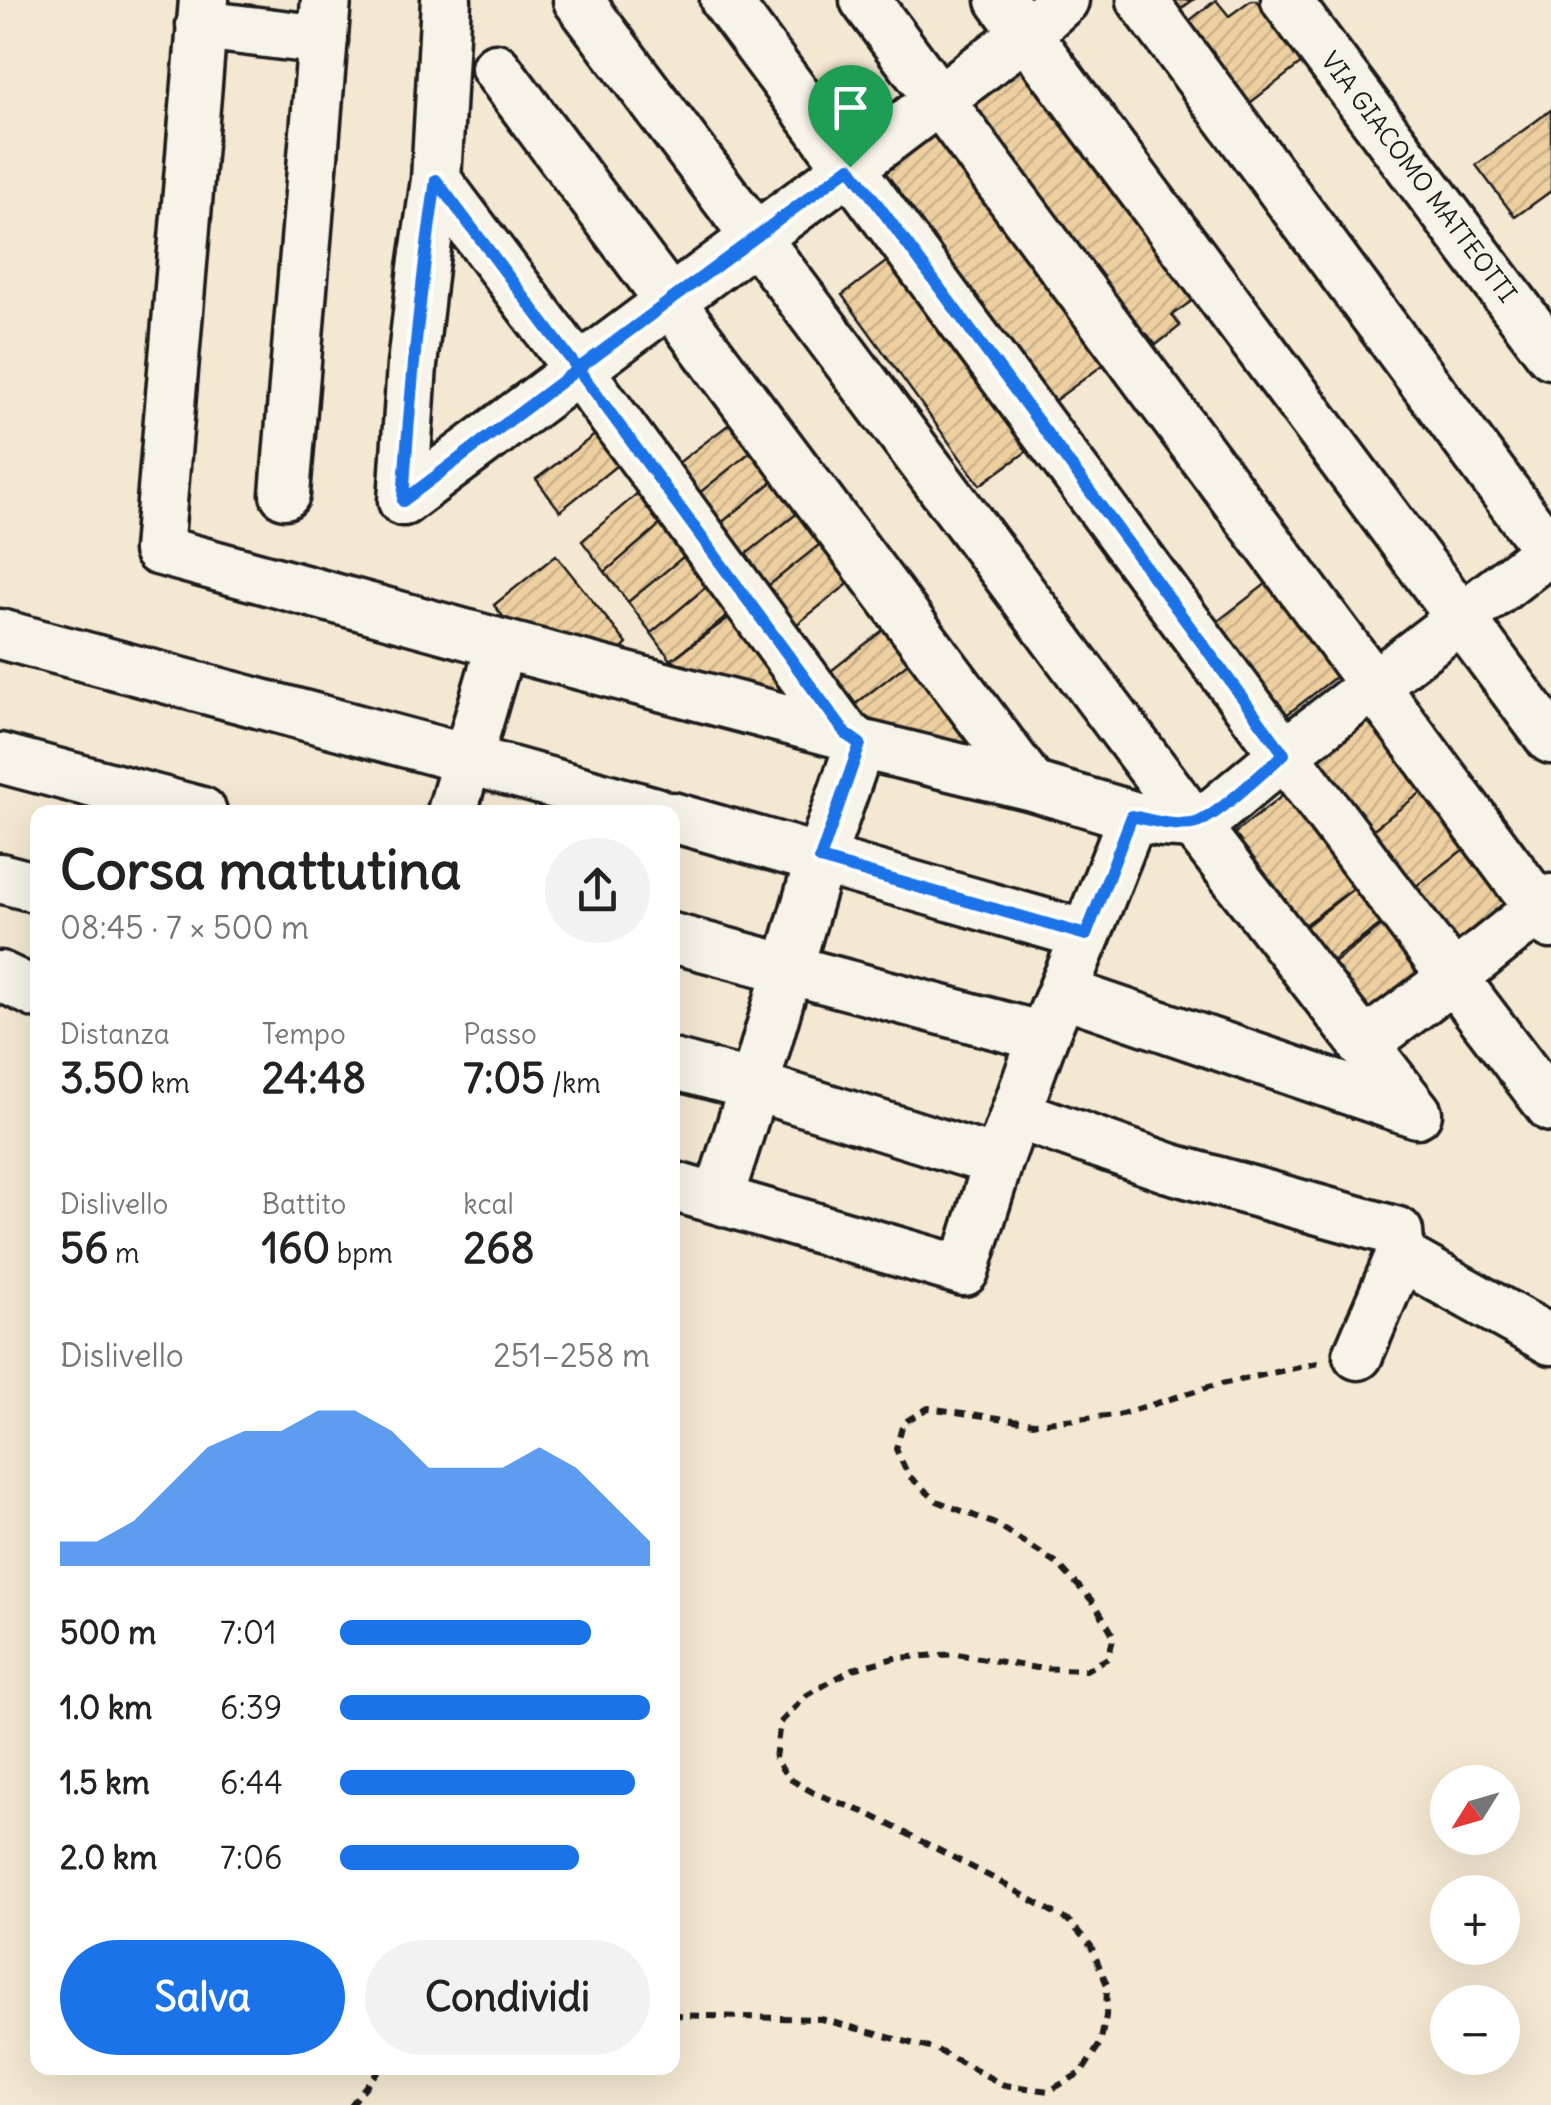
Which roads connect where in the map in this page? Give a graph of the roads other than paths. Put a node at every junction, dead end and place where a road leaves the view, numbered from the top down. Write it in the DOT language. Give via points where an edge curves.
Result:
graph roads {
  1 [pos="446,0"];
  2 [pos="578,0"];
  3 [pos="725,0"];
  4 [pos="865,0"];
  5 [pos="1064,0"];
  6 [pos="1142,0"];
  7 [pos="1286,0"];
  8 [pos="202,12"];
  9 [pos="1014,17"];
  10 [pos="325,20"];
  11 [pos="496,68"];
  12 [pos="938,100"];
  13 [pos="850,167"];
  14 [pos="436,180"];
  15 [pos="755,237"];
  16 [pos="670,301"];
  17 [pos="1551,354"];
  18 [pos="578,369"];
  19 [pos="286,494"];
  20 [pos="1550,551"];
  21 [pos="1462,616"];
  22 [pos="0,634"];
  23 [pos="501,644"];
  24 [pos="1374,686"];
  25 [pos="853,739"];
  26 [pos="1551,739"];
  27 [pos="1284,754"];
  28 [pos="0,758"];
  29 [pos="467,759"];
  30 [pos="1032,786"];
  31 [pos="176,805"];
  32 [pos="454,805"];
  33 [pos="630,805"];
  34 [pos="1132,816"];
  35 [pos="680,820"];
  36 [pos="1194,824"];
  37 [pos="820,859"];
  38 [pos="0,878"];
  39 [pos="30,886"];
  40 [pos="1547,910"];
  41 [pos="1086,935"];
  42 [pos="680,940"];
  43 [pos="788,969"];
  44 [pos="0,976"];
  45 [pos="1454,978"];
  46 [pos="30,990"];
  47 [pos="1062,992"];
  48 [pos="1042,1037"];
  49 [pos="1363,1046"];
  50 [pos="680,1066"];
  51 [pos="754,1086"];
  52 [pos="1551,1107"];
  53 [pos="1016,1114"];
  54 [pos="998,1162"];
  55 [pos="680,1188"];
  56 [pos="718,1199"];
  57 [pos="1400,1256"];
  58 [pos="1551,1340"];
  59 [pos="1358,1354"];
  1 -- 14 [label="street"];
  2 -- 15 [label="street"];
  3 -- 13 [label="street"];
  4 -- 12 [label="street"];
  5 -- 9 [label="street"];
  6 -- 20 [label="street"];
  7 -- 17 [label="street, VIA GIACOMO MATTEOTTI"];
  8 -- 10 [label="street"];
  8 -- 23 [label="street" via="158,550"];
  9 -- 12 [label="street"];
  9 -- 21 [label="street"];
  10 -- 19 [label="street"];
  11 -- 16 [label="street"];
  12 -- 13 [label="street"];
  12 -- 24 [label="street"];
  13 -- 15 [label="street"];
  13 -- 27 [label="street"];
  14 -- 18 [label="street"];
  14 -- 18 [label="street" via="403,501"];
  15 -- 16 [label="street"];
  15 -- 36 [label="street"];
  16 -- 18 [label="street"];
  16 -- 30 [label="street"];
  18 -- 25 [label="street"];
  20 -- 21 [label="street"];
  21 -- 24 [label="street"];
  21 -- 26 [label="street"];
  22 -- 29 [label="street"];
  23 -- 25 [label="street"];
  23 -- 29 [label="street"];
  24 -- 27 [label="street"];
  24 -- 40 [label="street"];
  25 -- 30 [label="street"];
  25 -- 37 [label="street"];
  27 -- 36 [label="street"];
  27 -- 45 [label="street"];
  28 -- 31 [label="street"];
  29 -- 32 [label="street"];
  29 -- 33 [label="street"];
  30 -- 34 [label="street"];
  34 -- 36 [label="street"];
  34 -- 41 [label="street"];
  35 -- 37 [label="street"];
  36 -- 49 [label="street"];
  37 -- 41 [label="street"];
  37 -- 43 [label="street"];
  38 -- 39 [label="street"];
  40 -- 45 [label="street"];
  41 -- 47 [label="street"];
  42 -- 43 [label="street"];
  43 -- 48 [label="street"];
  43 -- 51 [label="street"];
  44 -- 46 [label="street"];
  45 -- 49 [label="street"];
  45 -- 52 [label="street"];
  47 -- 48 [label="street"];
  47 -- 49 [label="street" via="1417,1113"];
  48 -- 53 [label="street"];
  50 -- 51 [label="street"];
  51 -- 54 [label="street"];
  51 -- 56 [label="street"];
  53 -- 54 [label="street"];
  53 -- 57 [label="street" via="1169,1168 1398,1232"];
  54 -- 56 [label="street" via="964,1271"];
  55 -- 56 [label="street"];
  57 -- 58 [label="street"];
  57 -- 59 [label="street"];
}
